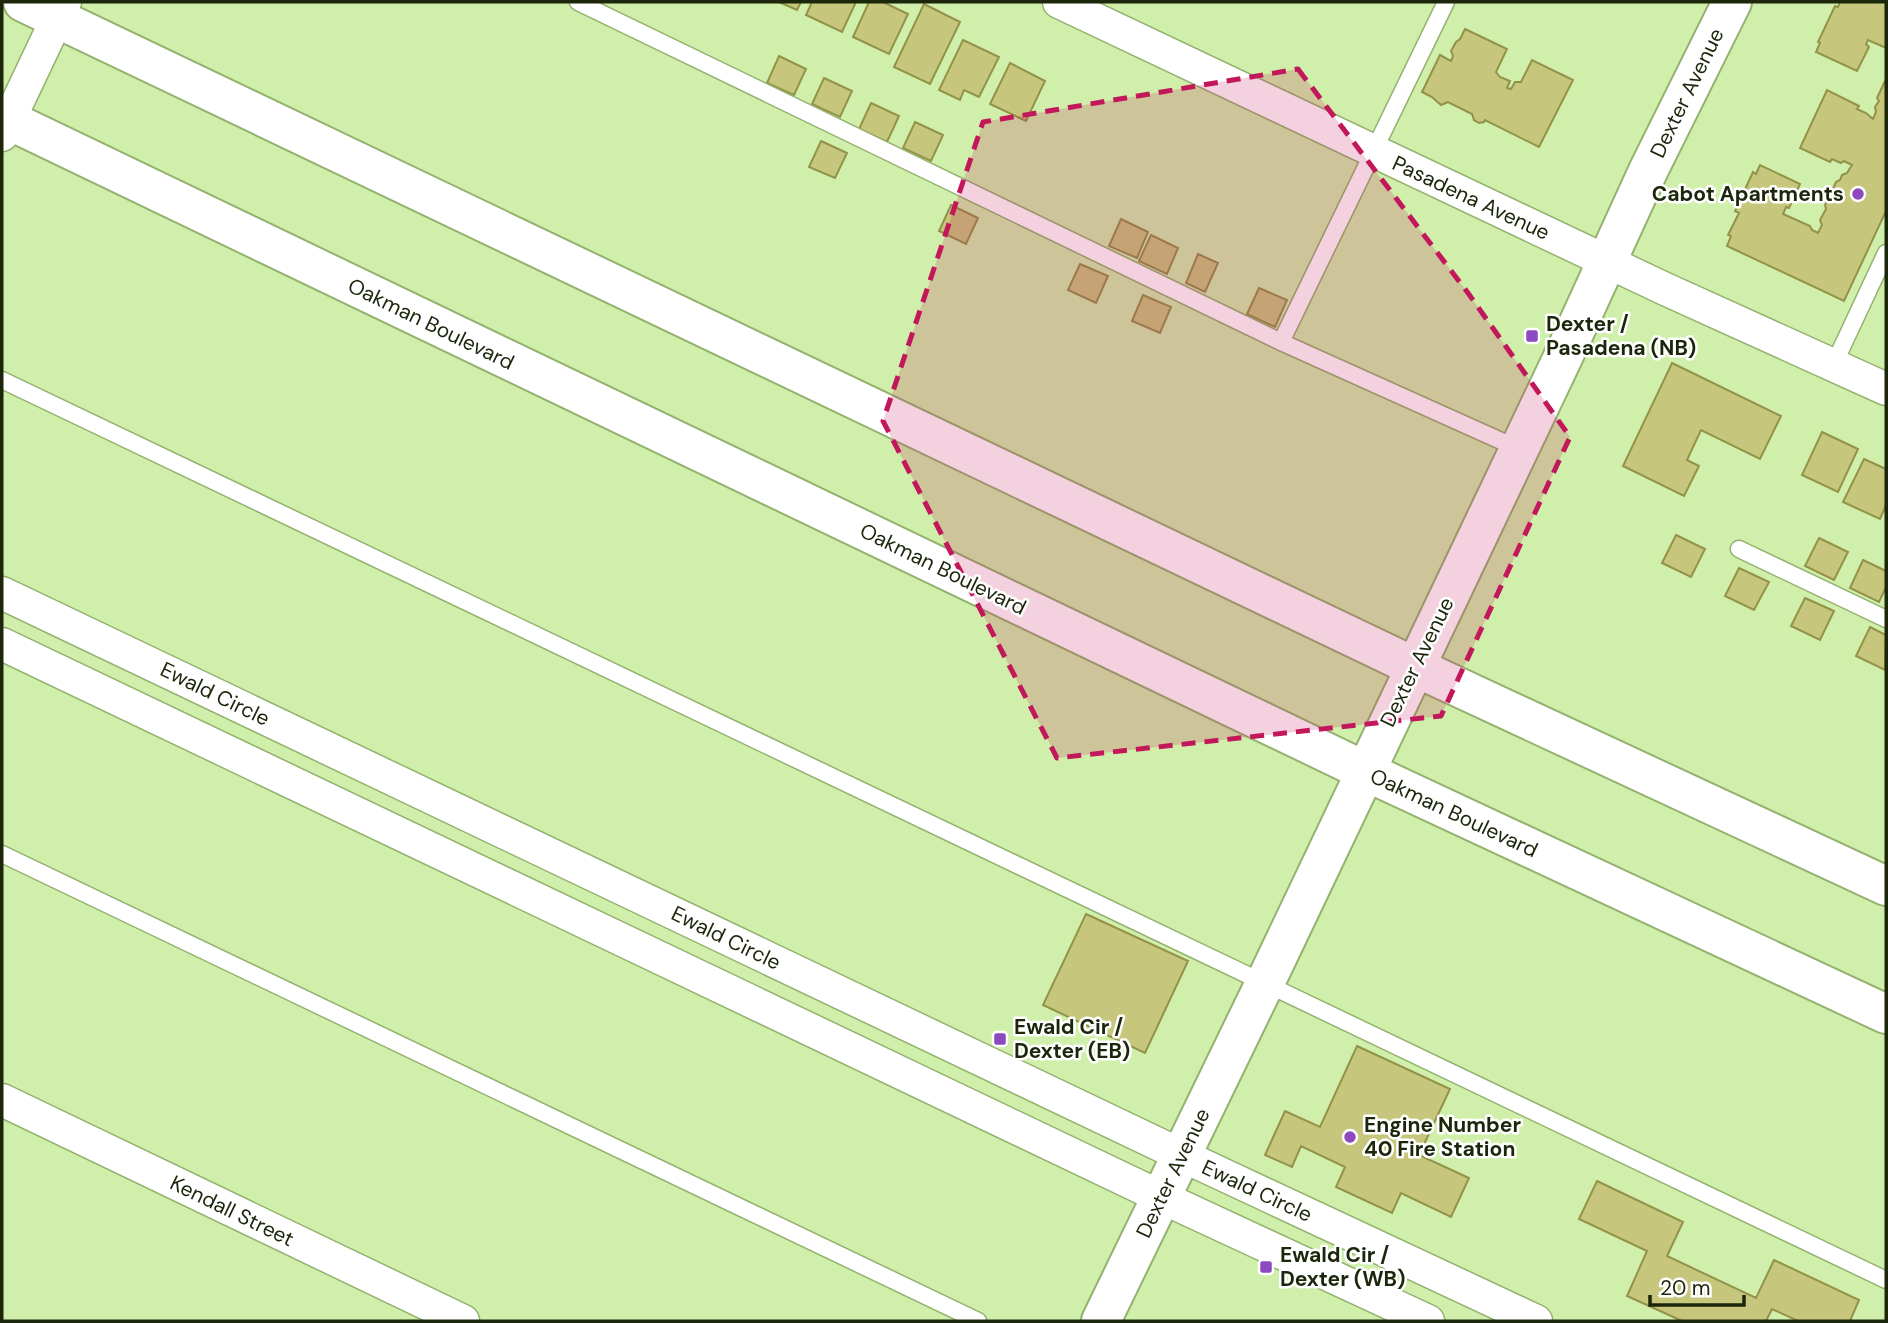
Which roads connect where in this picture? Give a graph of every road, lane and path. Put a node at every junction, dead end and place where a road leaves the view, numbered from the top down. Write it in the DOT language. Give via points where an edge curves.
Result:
graph roads {
  1 [pos="23,2"];
  2 [pos="578,2"];
  3 [pos="1059,2"];
  4 [pos="1446,2"];
  5 [pos="1732,2"];
  6 [pos="61,10"];
  7 [pos="4,124"];
  8 [pos="1374,152"];
  9 [pos="1886,253"];
  10 [pos="1606,260"];
  11 [pos="1281,342"];
  12 [pos="1834,364"];
  13 [pos="2,380"];
  14 [pos="1886,389"];
  15 [pos="1519,449"];
  16 [pos="1739,549"];
  17 [pos="2,593"];
  18 [pos="1886,619"];
  19 [pos="2,643"];
  20 [pos="1415,667"];
  21 [pos="1365,771"];
  22 [pos="2,854"];
  23 [pos="1886,886"];
  24 [pos="1265,983"];
  25 [pos="1886,1014"];
  26 [pos="2,1100"];
  27 [pos="1181,1156"];
  28 [pos="1161,1196"];
  29 [pos="1886,1280"];
  30 [pos="1452,1282"];
  31 [pos="463,1321"];
  32 [pos="978,1321"];
  33 [pos="1101,1321"];
  34 [pos="1428,1321"];
  35 [pos="1434,1321"];
  36 [pos="1536,1321"];
  1 -- 6 [label="street"];
  2 -- 11 [label="lane"];
  3 -- 8 [label="street, Pasadena Avenue"];
  4 -- 8 [label="lane"];
  5 -- 10 [label="street, Dexter Avenue"];
  6 -- 7 [label="street"];
  6 -- 20 [label="street"];
  7 -- 21 [label="street, Oakman Boulevard" via="42,138"];
  8 -- 10 [label="street, Pasadena Avenue"];
  8 -- 11 [label="lane"];
  9 -- 12 [label="lane"];
  10 -- 12 [label="street, Pasadena Avenue"];
  10 -- 15 [label="street, Dexter Avenue"];
  11 -- 15 [label="lane"];
  12 -- 14 [label="street, Pasadena Avenue"];
  13 -- 24 [label="lane"];
  15 -- 20 [label="street, Dexter Avenue"];
  16 -- 18 [label="lane"];
  17 -- 27 [label="street, Ewald Circle"];
  19 -- 28 [label="street"];
  20 -- 21 [label="street, Dexter Avenue"];
  20 -- 23 [label="street"];
  21 -- 24 [label="street, Dexter Avenue"];
  21 -- 25 [label="street, Oakman Boulevard"];
  22 -- 32 [label="lane"];
  24 -- 27 [label="street, Dexter Avenue"];
  24 -- 29 [label="lane"];
  26 -- 31 [label="street, Kendall Street"];
  27 -- 28 [label="street, Dexter Avenue"];
  27 -- 30 [label="street, Ewald Circle"];
  28 -- 33 [label="street, Dexter Avenue"];
  28 -- 34 [label="street"];
  30 -- 35 [label="street"];
  30 -- 36 [label="street, Ewald Circle"];
}
